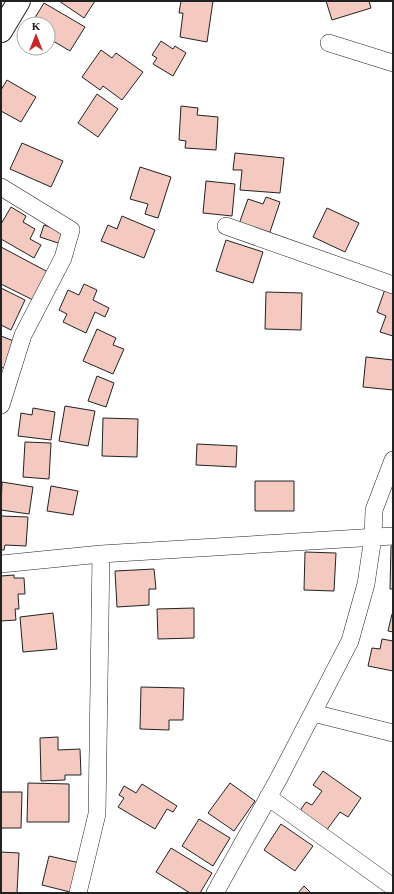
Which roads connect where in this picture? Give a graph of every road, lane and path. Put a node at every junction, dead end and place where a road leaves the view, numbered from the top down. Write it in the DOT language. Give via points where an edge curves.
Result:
graph roads {
  1 [pos="19,1"];
  2 [pos="1,31"];
  3 [pos="329,43"];
  4 [pos="393,64"];
  5 [pos="1,187"];
  6 [pos="226,226"];
  7 [pos="393,285"];
  8 [pos="1,405"];
  9 [pos="393,460"];
  10 [pos="393,536"];
  11 [pos="373,537"];
  12 [pos="101,554"];
  13 [pos="1,564"];
  14 [pos="313,713"];
  15 [pos="393,732"];
  16 [pos="268,797"];
  17 [pos="393,887"];
  18 [pos="78,893"];
  19 [pos="215,893"];
  1 -- 2 [label="main road"];
  3 -- 4 [label="street"];
  5 -- 8 [label="street" via="71,230 63,258 23,335"];
  6 -- 7 [label="street"];
  9 -- 11 [label="street" via="374,510"];
  10 -- 11 [label="street"];
  11 -- 12 [label="street"];
  11 -- 14 [label="street" via="366,584 350,640"];
  12 -- 13 [label="street"];
  12 -- 18 [label="street" via="97,814"];
  14 -- 15 [label="street"];
  14 -- 16 [label="street"];
  16 -- 17 [label="street"];
  16 -- 19 [label="street"];
}
